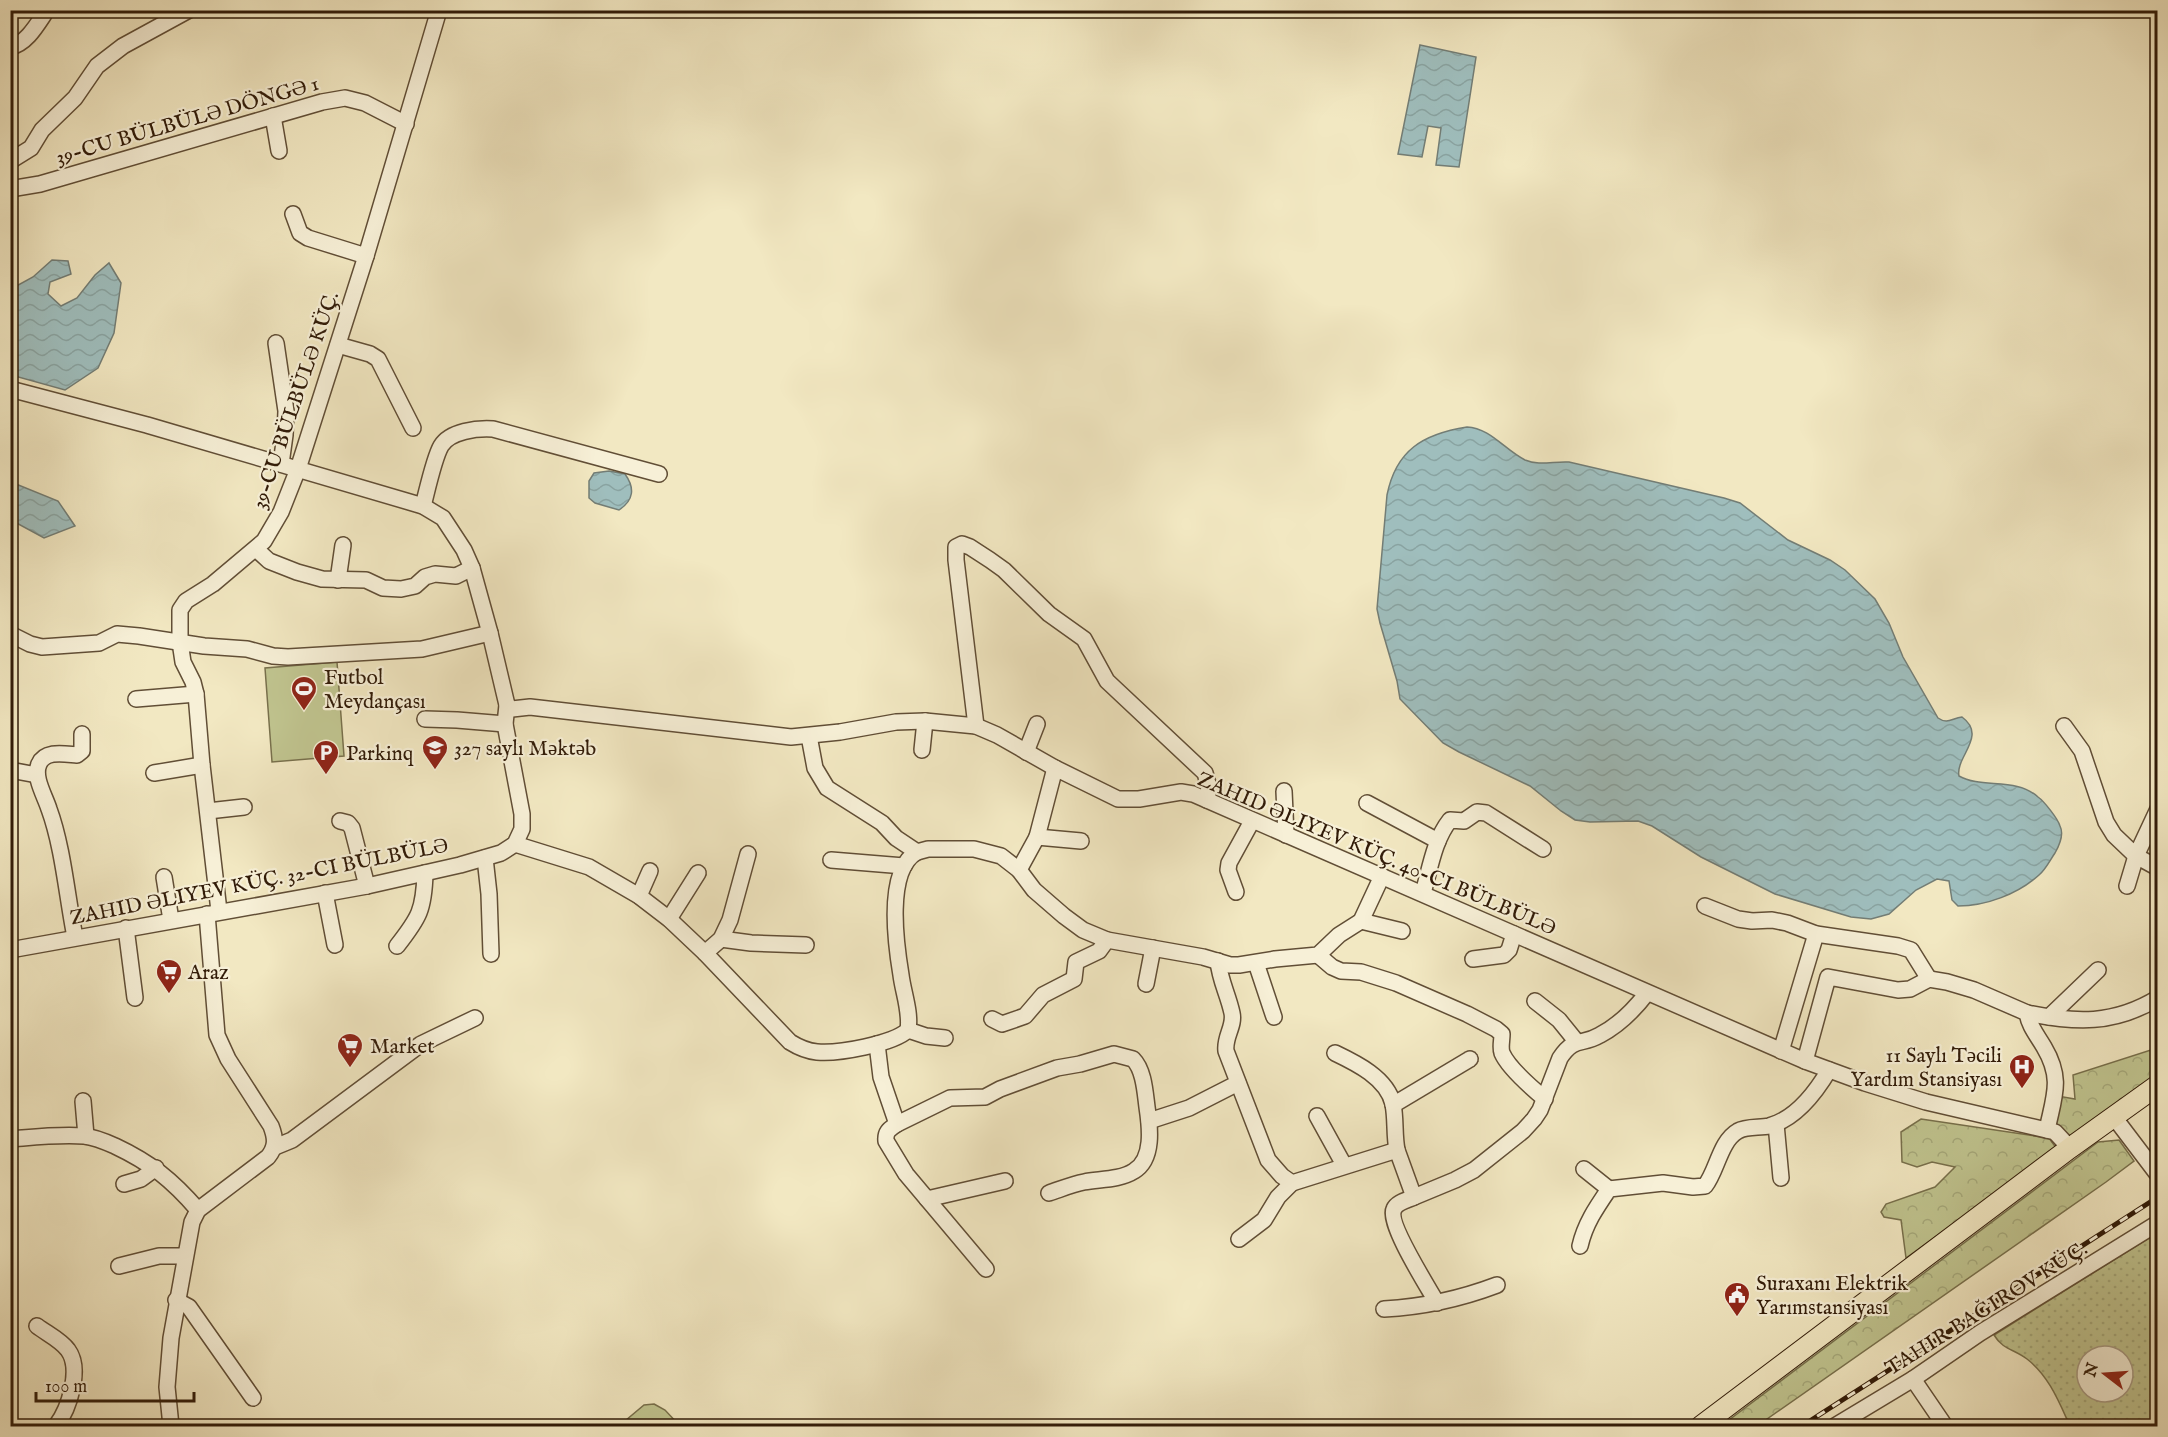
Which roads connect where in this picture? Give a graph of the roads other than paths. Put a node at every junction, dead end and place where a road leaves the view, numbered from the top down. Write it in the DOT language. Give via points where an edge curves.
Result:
graph roads {
  1 [pos="47,10"];
  2 [pos="189,10"];
  3 [pos="440,10"];
  4 [pos="10,47"];
  5 [pos="273,116"];
  6 [pos="406,124"];
  7 [pos="279,151"];
  8 [pos="10,161"];
  9 [pos="10,189"];
  10 [pos="293,214"];
  11 [pos="366,256"];
  12 [pos="276,343"];
  13 [pos="338,345"];
  14 [pos="10,389"];
  15 [pos="413,429"];
  16 [pos="281,464"];
  17 [pos="298,469"];
  18 [pos="658,474"];
  19 [pos="423,506"];
  20 [pos="343,544"];
  21 [pos="255,549"];
  22 [pos="472,568"];
  23 [pos="338,580"];
  24 [pos="490,633"];
  25 [pos="10,634"];
  26 [pos="180,642"];
  27 [pos="196,694"];
  28 [pos="136,699"];
  29 [pos="507,705"];
  30 [pos="425,719"];
  31 [pos="925,722"];
  32 [pos="505,724"];
  33 [pos="1037,724"];
  34 [pos="976,726"];
  35 [pos="2064,726"];
  36 [pos="82,734"];
  37 [pos="809,736"];
  38 [pos="922,750"];
  39 [pos="1026,752"];
  40 [pos="202,765"];
  41 [pos="1054,768"];
  42 [pos="10,770"];
  43 [pos="154,773"];
  44 [pos="37,775"];
  45 [pos="1284,791"];
  46 [pos="1207,801"];
  47 [pos="1367,803"];
  48 [pos="244,807"];
  49 [pos="2157,809"];
  50 [pos="208,811"];
  51 [pos="340,821"];
  52 [pos="1252,821"];
  53 [pos="1286,835"];
  54 [pos="1037,837"];
  55 [pos="1081,841"];
  56 [pos="1438,842"];
  57 [pos="515,844"];
  58 [pos="1543,849"];
  59 [pos="917,852"];
  60 [pos="748,854"];
  61 [pos="2136,856"];
  62 [pos="485,858"];
  63 [pos="831,860"];
  64 [pos="904,866"];
  65 [pos="2157,868"];
  66 [pos="1019,870"];
  67 [pos="651,871"];
  68 [pos="425,873"];
  69 [pos="698,873"];
  70 [pos="1382,876"];
  71 [pos="164,877"];
  72 [pos="367,886"];
  73 [pos="2127,886"];
  74 [pos="1236,891"];
  75 [pos="325,893"];
  76 [pos="1423,893"];
  77 [pos="639,896"];
  78 [pos="1705,906"];
  79 [pos="213,913"];
  80 [pos="669,919"];
  81 [pos="171,920"];
  82 [pos="1361,921"];
  83 [pos="126,928"];
  84 [pos="1402,931"];
  85 [pos="1514,934"];
  86 [pos="1816,934"];
  87 [pos="75,937"];
  88 [pos="721,939"];
  89 [pos="1107,940"];
  90 [pos="334,945"];
  91 [pos="806,945"];
  92 [pos="397,946"];
  93 [pos="1153,948"];
  94 [pos="10,950"];
  95 [pos="705,953"];
  96 [pos="491,954"];
  97 [pos="1318,955"];
  98 [pos="1473,959"];
  99 [pos="1218,961"];
  100 [pos="1256,963"];
  101 [pos="2097,969"];
  102 [pos="1929,980"];
  103 [pos="1146,984"];
  104 [pos="1647,993"];
  105 [pos="135,998"];
  106 [pos="2157,998"];
  107 [pos="1536,1001"];
  108 [pos="2027,1012"];
  109 [pos="1274,1017"];
  110 [pos="2049,1017"];
  111 [pos="475,1018"];
  112 [pos="992,1019"];
  113 [pos="908,1030"];
  114 [pos="945,1038"];
  115 [pos="1576,1041"];
  116 [pos="877,1044"];
  117 [pos="1780,1051"];
  118 [pos="1335,1053"];
  119 [pos="1470,1059"];
  120 [pos="1804,1061"];
  121 [pos="1829,1070"];
  122 [pos="1238,1083"];
  123 [pos="2157,1085"];
  124 [pos="1545,1099"];
  125 [pos="83,1101"];
  126 [pos="1393,1105"];
  127 [pos="1317,1116"];
  128 [pos="2114,1117"];
  129 [pos="1149,1121"];
  130 [pos="897,1124"];
  131 [pos="1776,1124"];
  132 [pos="2047,1130"];
  133 [pos="86,1136"];
  134 [pos="10,1139"];
  135 [pos="275,1147"];
  136 [pos="2070,1148"];
  137 [pos="1397,1150"];
  138 [pos="1344,1165"];
  139 [pos="156,1168"];
  140 [pos="1584,1169"];
  141 [pos="2157,1175"];
  142 [pos="1781,1178"];
  143 [pos="1005,1181"];
  144 [pos="1293,1183"];
  145 [pos="124,1184"];
  146 [pos="1609,1189"];
  147 [pos="1049,1193"];
  148 [pos="1414,1197"];
  149 [pos="927,1199"];
  150 [pos="198,1210"];
  151 [pos="2157,1223"];
  152 [pos="1239,1239"];
  153 [pos="1580,1246"];
  154 [pos="184,1256"];
  155 [pos="119,1266"];
  156 [pos="986,1269"];
  157 [pos="1497,1285"];
  158 [pos="176,1300"];
  159 [pos="1437,1303"];
  160 [pos="1383,1309"];
  161 [pos="37,1326"];
  162 [pos="1913,1379"];
  163 [pos="253,1398"];
  164 [pos="56,1426"];
  165 [pos="171,1426"];
  166 [pos="1701,1426"];
  167 [pos="1835,1426"];
  168 [pos="1945,1426"];
  1 -- 4 [label="street" via="30,34"];
  2 -- 8 [label="street" via="123,46 97,66 31,148"];
  3 -- 6 [label="street, 39-CU BÜLBÜLƏ KÜÇ."];
  5 -- 6 [label="street, 39-CU BÜLBÜLƏ DÖNGƏ 1" via="345,98 365,103"];
  5 -- 7 [label="street"];
  5 -- 9 [label="street, 39-CU BÜLBÜLƏ DÖNGƏ 1" via="40,184"];
  6 -- 11 [label="street, 39-CU BÜLBÜLƏ KÜÇ."];
  10 -- 11 [label="street" via="300,233 308,238"];
  11 -- 13 [label="street, 39-CU BÜLBÜLƏ KÜÇ."];
  12 -- 16 [label="street" via="286,411"];
  13 -- 15 [label="street" via="378,359"];
  13 -- 17 [label="street, 39-CU BÜLBÜLƏ KÜÇ."];
  14 -- 16 [label="street"];
  16 -- 17 [label="street"];
  17 -- 19 [label="street"];
  17 -- 21 [label="street, 39-CU BÜLBÜLƏ KÜÇ." via="272,530"];
  18 -- 19 [label="street" via="478,428 449,438 441,446"];
  19 -- 22 [label="street" via="448,524"];
  20 -- 23 [label="street"];
  21 -- 23 [label="street" via="268,561 322,579"];
  21 -- 26 [label="street, 39-CU BÜLBÜLƏ KÜÇ." via="182,605"];
  22 -- 23 [label="street" via="456,576 435,574 401,589 383,588 366,580"];
  22 -- 24 [label="street"];
  24 -- 26 [label="street" via="422,649 288,657"];
  24 -- 29 [label="street"];
  25 -- 26 [label="street" via="42,647 99,643 117,634"];
  26 -- 27 [label="street, 39-CU BÜLBÜLƏ KÜÇ." via="183,662"];
  27 -- 28 [label="street"];
  27 -- 40 [label="street, 39-CU BÜLBÜLƏ KÜÇ."];
  29 -- 32 [label="street"];
  29 -- 37 [label="street" via="512,709 530,707 773,736"];
  30 -- 32 [label="street"];
  31 -- 34 [label="street"];
  31 -- 37 [label="street" via="888,723"];
  31 -- 38 [label="street"];
  32 -- 57 [label="street" via="522,814 522,829"];
  33 -- 39 [label="street"];
  34 -- 39 [label="street"];
  34 -- 46 [label="street" via="956,560 956,547 962,544 1004,570 1049,614 1084,639 1107,681 1205,773"];
  35 -- 61 [label="street" via="2082,751 2106,822 2114,836"];
  36 -- 44 [label="street" via="82,751 77,755 54,753 45,757"];
  37 -- 59 [label="street" via="815,768 827,788 882,823"];
  39 -- 41 [label="street"];
  40 -- 43 [label="street"];
  40 -- 50 [label="street, 39-CU BÜLBÜLƏ KÜÇ."];
  41 -- 46 [label="street" via="1118,799 1181,792"];
  41 -- 54 [label="street"];
  42 -- 44 [label="street"];
  44 -- 87 [label="street" via="55,826"];
  45 -- 53 [label="street"];
  46 -- 52 [label="street"];
  47 -- 56 [label="street"];
  48 -- 50 [label="street"];
  49 -- 61 [label="street"];
  50 -- 79 [label="street, 39-CU BÜLBÜLƏ KÜÇ."];
  51 -- 72 [label="street" via="352,828"];
  52 -- 53 [label="street"];
  52 -- 74 [label="street" via="1229,863"];
  53 -- 70 [label="street"];
  54 -- 55 [label="street"];
  54 -- 66 [label="street"];
  56 -- 58 [label="street" via="1450,820 1464,821 1482,812"];
  56 -- 76 [label="street"];
  57 -- 62 [label="street, ZAHID ƏLIYEV KÜÇ. 32-CI BÜLBÜLƏ"];
  57 -- 77 [label="street" via="589,867"];
  59 -- 64 [label="street"];
  59 -- 66 [label="street" via="981,850 1001,856"];
  60 -- 88 [label="street"];
  61 -- 65 [label="street"];
  61 -- 73 [label="street"];
  62 -- 68 [label="street, ZAHID ƏLIYEV KÜÇ. 32-CI BÜLBÜLƏ"];
  62 -- 96 [label="street"];
  63 -- 64 [label="street"];
  64 -- 113 [label="street" via="898,881 896,921"];
  66 -- 89 [label="street" via="1034,890 1064,916"];
  67 -- 77 [label="street"];
  68 -- 72 [label="street, ZAHID ƏLIYEV KÜÇ. 32-CI BÜLBÜLƏ"];
  68 -- 92 [label="street" via="423,906 417,921"];
  69 -- 80 [label="street"];
  70 -- 76 [label="street"];
  70 -- 82 [label="street"];
  71 -- 81 [label="street"];
  72 -- 75 [label="street, ZAHID ƏLIYEV KÜÇ. 32-CI BÜLBÜLƏ"];
  75 -- 79 [label="street, ZAHID ƏLIYEV KÜÇ. 32-CI BÜLBÜLƏ"];
  75 -- 90 [label="street"];
  76 -- 85 [label="street"];
  77 -- 80 [label="street"];
  78 -- 86 [label="street" via="1738,919 1772,920"];
  79 -- 81 [label="street, ZAHID ƏLIYEV KÜÇ. 32-CI BÜLBÜLƏ"];
  79 -- 135 [label="street, 39-CU BÜLBÜLƏ KÜÇ." via="217,1035 270,1126"];
  80 -- 95 [label="street"];
  81 -- 83 [label="street, ZAHID ƏLIYEV KÜÇ. 32-CI BÜLBÜLƏ"];
  82 -- 84 [label="street"];
  82 -- 97 [label="street"];
  83 -- 87 [label="street, ZAHID ƏLIYEV KÜÇ. 32-CI BÜLBÜLƏ"];
  83 -- 105 [label="street"];
  85 -- 98 [label="street" via="1504,956"];
  85 -- 104 [label="street"];
  86 -- 102 [label="street" via="1911,950"];
  86 -- 117 [label="street"];
  87 -- 94 [label="street, ZAHID ƏLIYEV KÜÇ. 32-CI BÜLBÜLƏ"];
  88 -- 91 [label="street"];
  88 -- 95 [label="street"];
  89 -- 93 [label="street"];
  89 -- 112 [label="street" via="1099,951 1076,962 1074,979 1043,995 1025,1016 1002,1024"];
  93 -- 99 [label="street"];
  93 -- 103 [label="street"];
  95 -- 116 [label="street" via="780,1034 798,1047 819,1052"];
  97 -- 100 [label="street"];
  97 -- 124 [label="street" via="1341,971 1361,972 1396,983 1496,1029 1502,1034 1502,1055"];
  99 -- 100 [label="street"];
  99 -- 122 [label="street" via="1232,1014 1225,1045"];
  100 -- 109 [label="street"];
  101 -- 110 [label="street"];
  102 -- 108 [label="street" via="1974,990"];
  102 -- 120 [label="street" via="1898,990 1828,977"];
  104 -- 115 [label="street" via="1615,1026 1589,1040"];
  104 -- 117 [label="street"];
  106 -- 110 [label="street" via="2105,1020"];
  107 -- 115 [label="street"];
  108 -- 110 [label="street"];
  108 -- 132 [label="street" via="2029,1024 2056,1075"];
  111 -- 135 [label="street" via="421,1044 292,1140"];
  113 -- 114 [label="street"];
  113 -- 116 [label="street"];
  115 -- 124 [label="street" via="1560,1058"];
  116 -- 130 [label="street" via="881,1077"];
  117 -- 120 [label="street"];
  118 -- 126 [label="street" via="1360,1065 1376,1079"];
  119 -- 126 [label="street"];
  120 -- 121 [label="street"];
  121 -- 131 [label="street" via="1810,1096"];
  121 -- 132 [label="street" via="1926,1102"];
  122 -- 129 [label="street" via="1189,1108"];
  122 -- 144 [label="street" via="1268,1160"];
  123 -- 128 [label="main road"];
  124 -- 148 [label="street" via="1534,1119 1474,1170"];
  125 -- 133 [label="street"];
  126 -- 137 [label="street"];
  127 -- 138 [label="street"];
  128 -- 136 [label="main road"];
  128 -- 141 [label="street"];
  129 -- 130 [label="street" via="1137,1064 1114,1054 1057,1068 985,1097 950,1098"];
  129 -- 147 [label="street" via="1149,1150 1135,1171"];
  130 -- 149 [label="street" via="888,1130 886,1141"];
  131 -- 142 [label="street"];
  131 -- 146 [label="street" via="1738,1130 1705,1186 1663,1183"];
  132 -- 136 [label="street"];
  133 -- 134 [label="street"];
  133 -- 139 [label="street"];
  135 -- 150 [label="street" via="268,1157"];
  136 -- 166 [label="main road"];
  137 -- 138 [label="street"];
  137 -- 148 [label="street"];
  138 -- 144 [label="street"];
  139 -- 145 [label="street" via="141,1179"];
  139 -- 150 [label="street"];
  140 -- 146 [label="street"];
  143 -- 149 [label="street"];
  144 -- 152 [label="street" via="1278,1197 1264,1220"];
  146 -- 153 [label="street" via="1591,1215"];
  148 -- 159 [label="street" via="1397,1205 1392,1211 1393,1221"];
  149 -- 156 [label="street"];
  150 -- 154 [label="street"];
  151 -- 162 [label="street"];
  154 -- 155 [label="street" via="159,1256"];
  154 -- 158 [label="street"];
  157 -- 159 [label="street"];
  158 -- 163 [label="street" via="189,1307"];
  158 -- 165 [label="street" via="167,1387"];
  159 -- 160 [label="street"];
  161 -- 164 [label="street" via="69,1351 73,1364 70,1398"];
  162 -- 167 [label="street"];
  162 -- 168 [label="street"];
}
